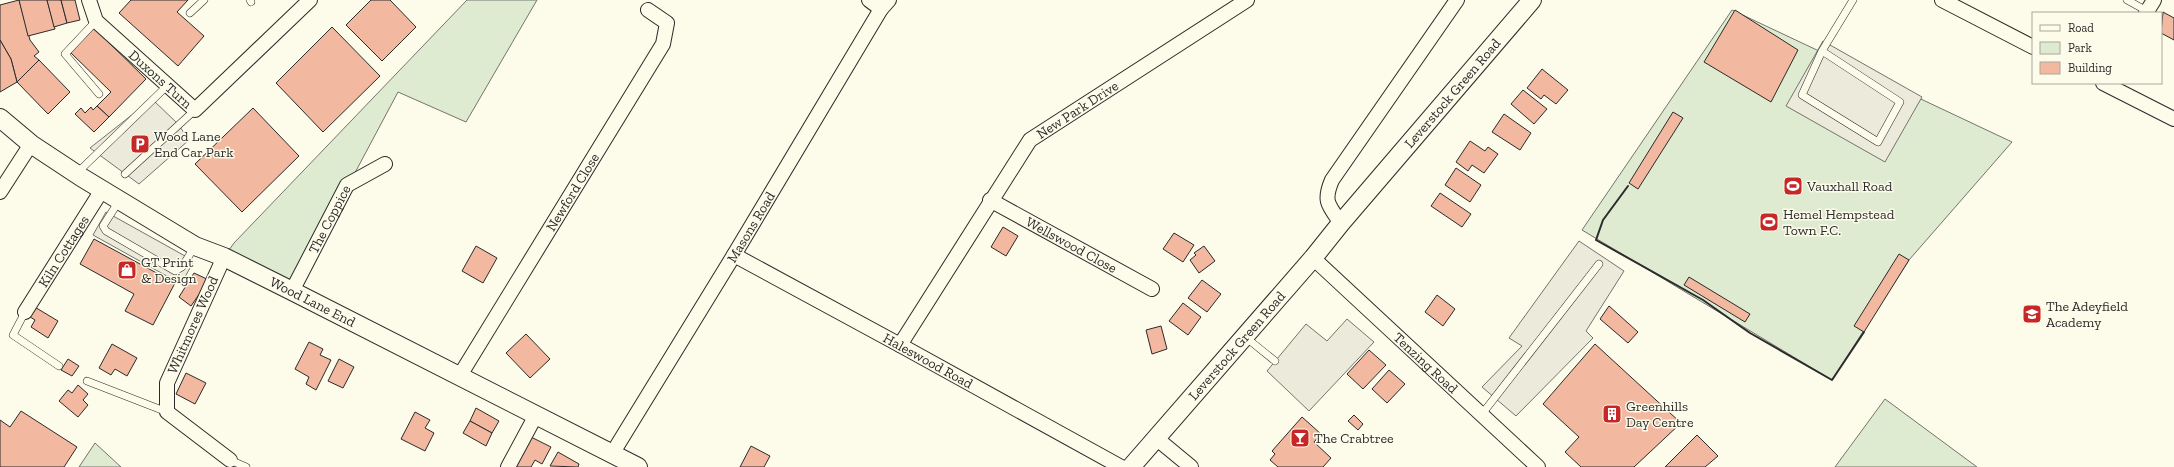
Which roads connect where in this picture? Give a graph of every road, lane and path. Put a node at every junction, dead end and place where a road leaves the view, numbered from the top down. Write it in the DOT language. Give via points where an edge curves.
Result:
graph roads {
  1 [pos="89,0"];
  2 [pos="204,0"];
  3 [pos="310,0"];
  4 [pos="869,0"];
  5 [pos="1247,0"];
  6 [pos="1457,0"];
  7 [pos="1532,0"];
  8 [pos="1853,0"];
  9 [pos="1942,0"];
  10 [pos="2127,0"];
  11 [pos="885,4"];
  12 [pos="2149,8"];
  13 [pos="648,10"];
  14 [pos="190,13"];
  15 [pos="96,21"];
  16 [pos="2032,46"];
  17 [pos="1822,51"];
  18 [pos="2107,84"];
  19 [pos="168,85"];
  20 [pos="99,94"];
  21 [pos="195,110"];
  22 [pos="0,118"];
  23 [pos="2174,119"];
  24 [pos="31,144"];
  25 [pos="385,164"];
  26 [pos="76,174"];
  27 [pos="125,174"];
  28 [pos="102,190"];
  29 [pos="0,192"];
  30 [pos="990,200"];
  31 [pos="119,201"];
  32 [pos="1341,223"];
  33 [pos="195,246"];
  34 [pos="734,255"];
  35 [pos="224,257"];
  36 [pos="1313,258"];
  37 [pos="1599,264"];
  38 [pos="1152,289"];
  39 [pos="292,291"];
  40 [pos="25,312"];
  41 [pos="1244,336"];
  42 [pos="900,345"];
  43 [pos="1275,361"];
  44 [pos="59,366"];
  45 [pos="459,377"];
  46 [pos="87,381"];
  47 [pos="167,412"];
  48 [pos="1482,414"];
  49 [pos="536,415"];
  50 [pos="1156,438"];
  51 [pos="612,454"];
  52 [pos="230,460"];
  53 [pos="246,467"];
  54 [pos="508,467"];
  55 [pos="638,467"];
  56 [pos="1121,467"];
  57 [pos="1131,467"];
  58 [pos="1191,467"];
  59 [pos="1538,467"];
  1 -- 15 [label="street, Duxons Turn"];
  2 -- 14 [label="lane"];
  3 -- 21 [label="street, Duxons Turn"];
  4 -- 11 [label="street"];
  5 -- 30 [label="street, New Park Drive" via="1030,140"];
  6 -- 32 [label="street" via="1332,180 1327,194 1328,204"];
  7 -- 32 [label="street, Leverstock Green Road"];
  8 -- 17 [label="lane"];
  9 -- 16 [label="street"];
  10 -- 12 [label="lane"];
  11 -- 34 [label="street, Masons Road"];
  13 -- 45 [label="street, Newford Close" via="667,23 663,44"];
  15 -- 19 [label="street, Duxons Turn"];
  15 -- 20 [label="lane" via="65,54"];
  17 -- 17 [label="lane" via="1900,102 1878,142 1802,95"];
  18 -- 23 [label="street"];
  19 -- 21 [label="street, Duxons Turn"];
  19 -- 26 [label="lane"];
  21 -- 27 [label="lane"];
  22 -- 24 [label="street, Wood Lane End"];
  24 -- 26 [label="street, Wood Lane End"];
  24 -- 29 [label="street"];
  25 -- 39 [label="street, The Coppice" via="347,185"];
  26 -- 28 [label="street, Wood Lane End"];
  28 -- 31 [label="street, Wood Lane End"];
  28 -- 40 [label="street, Kiln Cottages"];
  30 -- 38 [label="street, Wellswood Close"];
  30 -- 42 [label="street, New Park Drive"];
  31 -- 33 [label="street, Wood Lane End"];
  31 -- 33 [label="lane" via="103,226 106,231 175,271 182,267"];
  32 -- 36 [label="street, Leverstock Green Road"];
  33 -- 35 [label="street, Wood Lane End"];
  34 -- 42 [label="street, Haleswood Road"];
  34 -- 51 [label="street, Masons Road"];
  35 -- 39 [label="street, Wood Lane End"];
  35 -- 47 [label="street, Whitmores Wood" via="167,383"];
  36 -- 41 [label="street, Leverstock Green Road"];
  36 -- 48 [label="street, Tenzing Road"];
  37 -- 48 [label="lane"];
  39 -- 45 [label="street, Wood Lane End"];
  40 -- 44 [label="lane" via="13,335"];
  41 -- 43 [label="lane"];
  41 -- 50 [label="street, Leverstock Green Road"];
  42 -- 56 [label="street, Haleswood Road"];
  45 -- 49 [label="street, Wood Lane End"];
  46 -- 47 [label="lane"];
  47 -- 52 [label="street"];
  48 -- 59 [label="street, Tenzing Road"];
  49 -- 51 [label="street, Wood Lane End"];
  49 -- 54 [label="street"];
  50 -- 57 [label="street, Leverstock Green Road"];
  50 -- 58 [label="street"];
  51 -- 55 [label="street, Wood Lane End"];
  52 -- 53 [label="lane"];
}
